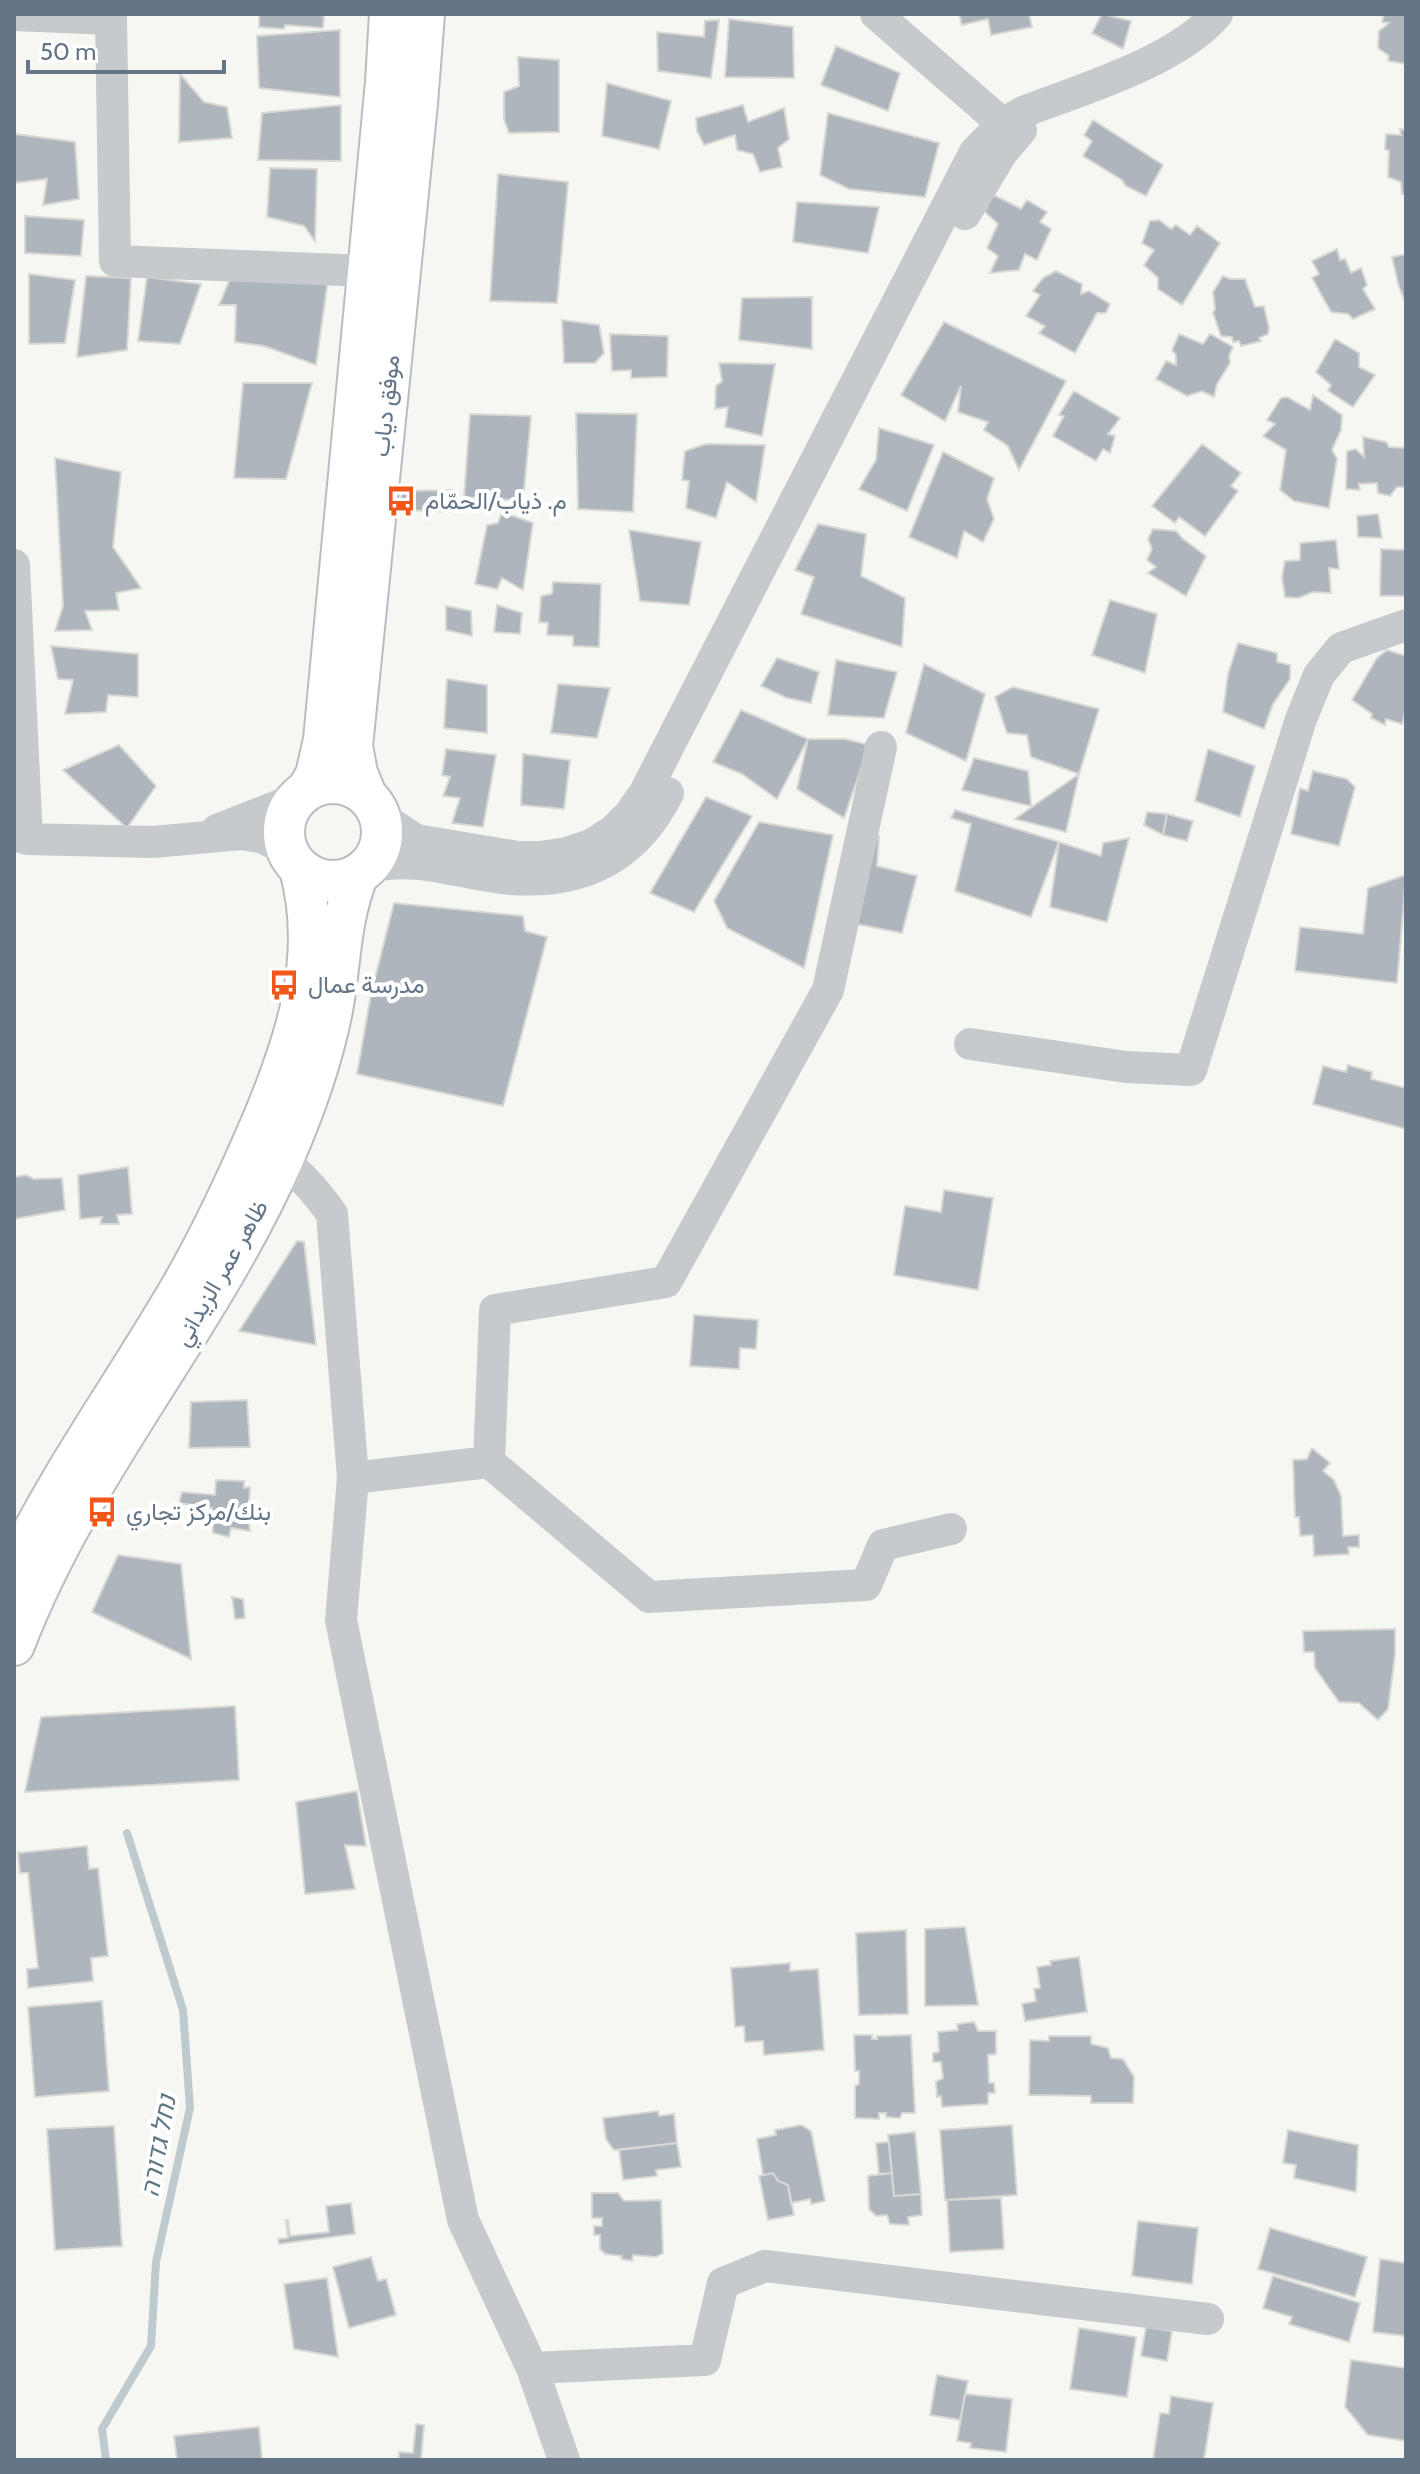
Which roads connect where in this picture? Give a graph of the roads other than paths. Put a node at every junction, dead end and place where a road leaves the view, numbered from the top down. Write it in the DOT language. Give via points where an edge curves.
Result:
graph roads {
  1 [pos="390,14"];
  2 [pos="424,14"];
  3 [pos="876,14"];
  4 [pos="1217,14"];
  5 [pos="14,15"];
  6 [pos="1008,131"];
  7 [pos="368,271"];
  8 [pos="14,565"];
  9 [pos="1406,625"];
  10 [pos="881,747"];
  11 [pos="302,794"];
  12 [pos="372,805"];
  13 [pos="21,837"];
  14 [pos="197,838"];
  15 [pos="294,860"];
  16 [pos="362,871"];
  17 [pos="970,1044"];
  18 [pos="268,1150"];
  19 [pos="489,1462"];
  20 [pos="353,1478"];
  21 [pos="951,1529"];
  22 [pos="14,1569"];
  23 [pos="14,1645"];
  24 [pos="1208,2319"];
  25 [pos="532,2368"];
  26 [pos="564,2460"];
  1 -- 7 [label="main road, موفق دياب"];
  2 -- 12 [label="main road, موفق دياب" via="352,746"];
  3 -- 6 [label="street"];
  4 -- 6 [label="street" via="1187,41 1153,60 1023,112"];
  5 -- 7 [label="street" via="111,19 115,261"];
  6 -- 12 [label="street" via="975,152 962,174 630,814 591,845 567,853 518,857 416,840"];
  6 -- 16 [label="street" via="660,810 643,834 598,867 541,879 413,862 388,862"];
  7 -- 11 [label="main road, موفق دياب" via="324,740 316,775"];
  8 -- 13 [label="street"];
  9 -- 17 [label="street" via="1341,648 1319,675 1191,1070 1126,1067"];
  10 -- 19 [label="street" via="821,1004 666,1282 495,1310"];
  11 -- 12 [label="main road" via="321,784 339,783 353,787"];
  11 -- 14 [label="street"];
  11 -- 15 [label="main road" via="284,827"];
  12 -- 16 [label="main road" via="382,836"];
  13 -- 14 [label="street" via="153,842"];
  14 -- 15 [label="street" via="261,837"];
  15 -- 16 [label="main road" via="314,878 329,881"];
  15 -- 18 [label="main road, ظاهر عمر الزيداني" via="311,919 311,946"];
  16 -- 18 [label="main road, ظاهر عمر الزيداني" via="345,911 332,1008 307,1100"];
  18 -- 20 [label="street" via="318,1193 332,1214"];
  18 -- 22 [label="main road, ظاهر عمر الزيداني" via="232,1190 182,1285"];
  18 -- 23 [label="main road, ظاهر عمر الزيداني" via="256,1215 65,1533"];
  19 -- 20 [label="street"];
  19 -- 21 [label="street" via="649,1597 866,1585 883,1545"];
  20 -- 25 [label="street" via="344,1636 463,2220"];
  24 -- 25 [label="street" via="765,2266 723,2283 705,2360"];
  25 -- 26 [label="street"];
}
